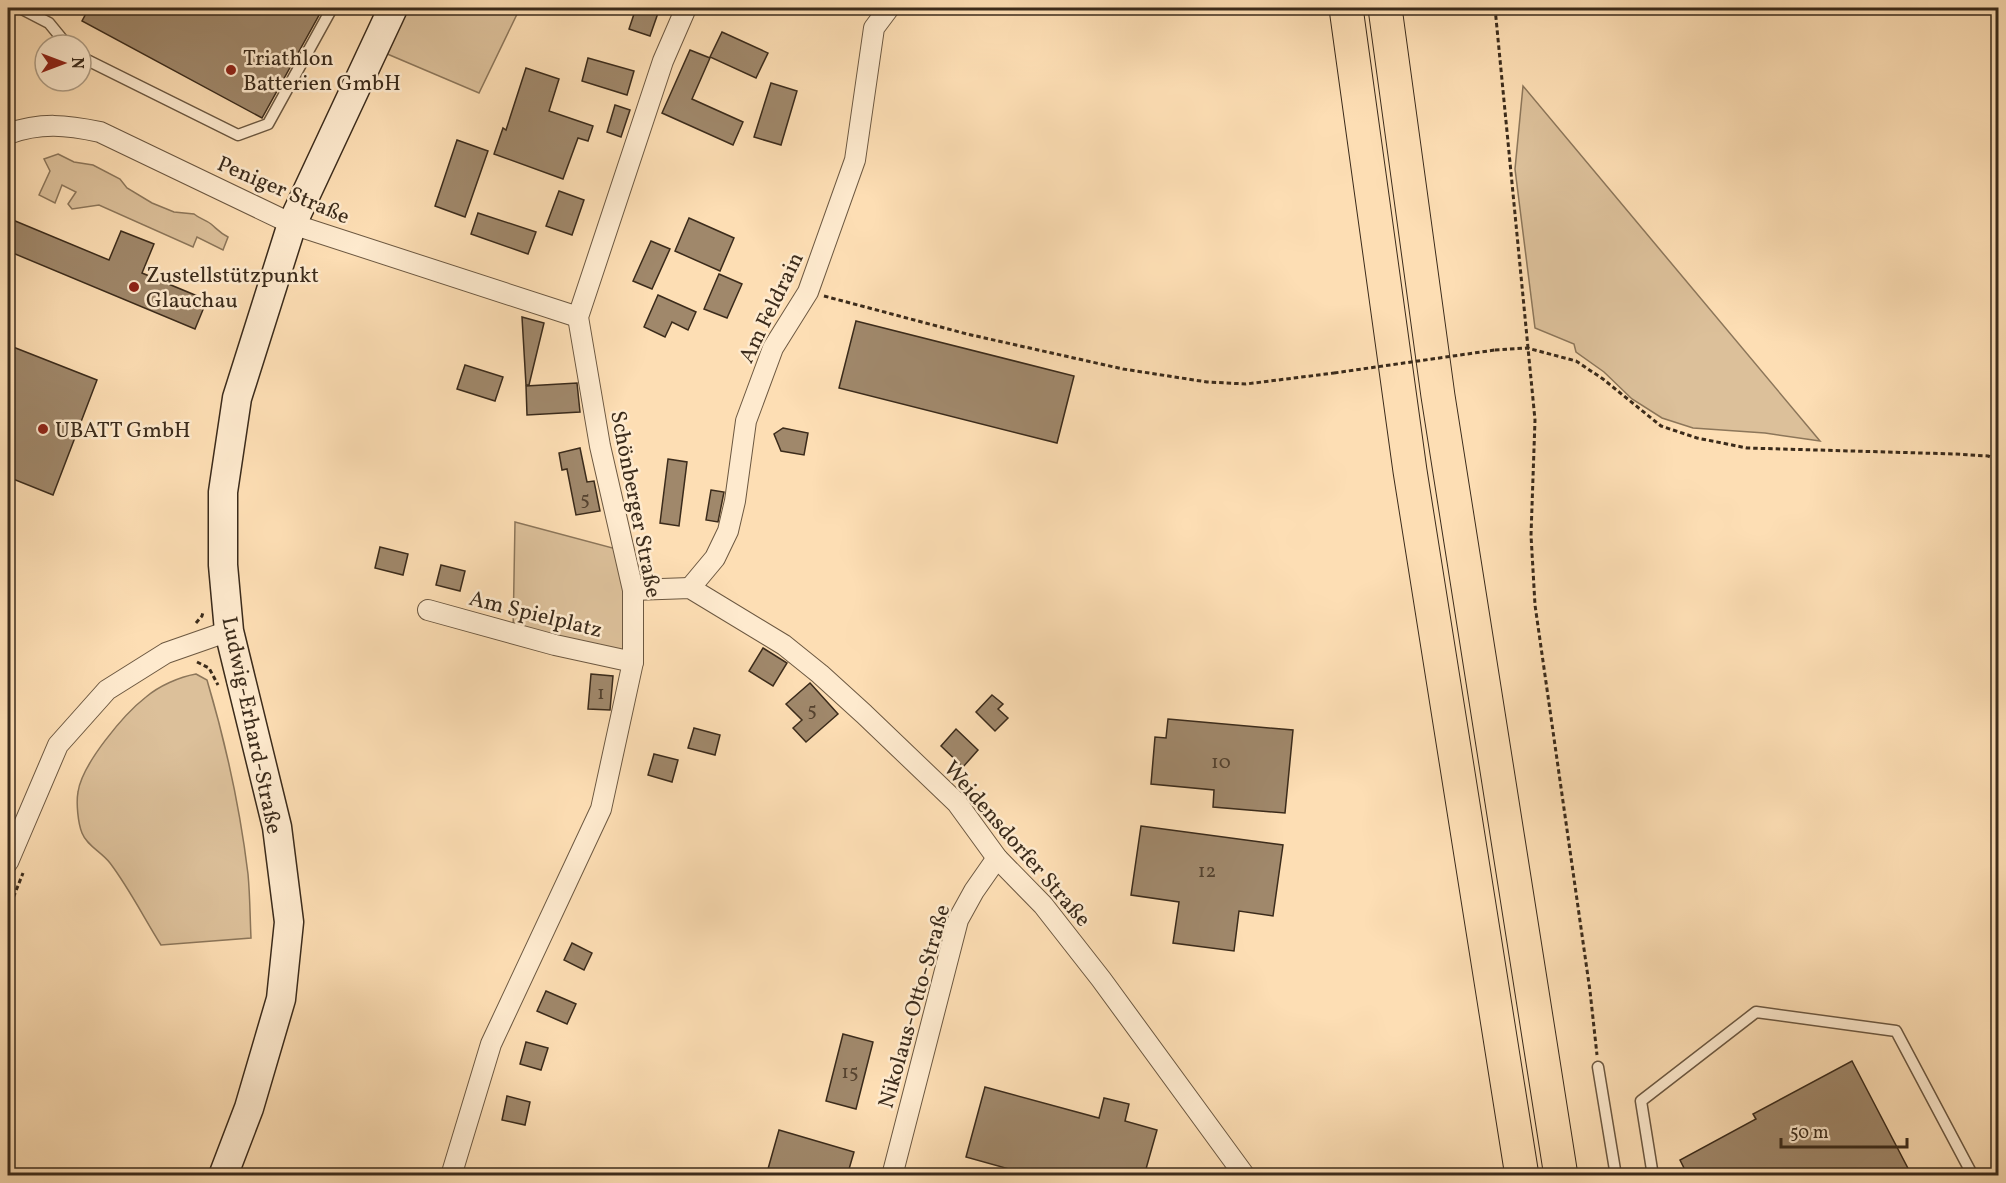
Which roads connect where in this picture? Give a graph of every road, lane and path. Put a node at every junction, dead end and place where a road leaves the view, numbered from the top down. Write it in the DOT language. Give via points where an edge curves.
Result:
graph roads {
  1 [pos="20,8"];
  2 [pos="332,8"];
  3 [pos="393,8"];
  4 [pos="686,8"];
  5 [pos="889,8"];
  6 [pos="1346,8"];
  7 [pos="1385,8"];
  8 [pos="1495,8"];
  9 [pos="57,33"];
  10 [pos="93,63"];
  11 [pos="8,134"];
  12 [pos="292,224"];
  13 [pos="808,292"];
  14 [pos="578,317"];
  15 [pos="1527,348"];
  16 [pos="1998,460"];
  17 [pos="690,588"];
  18 [pos="633,590"];
  19 [pos="428,610"];
  20 [pos="229,631"];
  21 [pos="633,662"];
  22 [pos="997,858"];
  23 [pos="16,866"];
  24 [pos="8,911"];
  25 [pos="1598,1067"];
  26 [pos="223,1176"];
  27 [pos="451,1176"];
  28 [pos="892,1176"];
  29 [pos="1245,1176"];
  30 [pos="1522,1176"];
  31 [pos="1561,1176"];
  32 [pos="1616,1176"];
  33 [pos="1653,1176"];
  34 [pos="1973,1176"];
  1 -- 9 [label="lane" via="49,23"];
  2 -- 10 [label="lane" via="268,124 238,135"];
  3 -- 12 [label="street, Ludwig-Erhard-Straße"];
  4 -- 14 [label="street, Schönberger Straße" via="663,61"];
  5 -- 13 [label="street, Am Feldrain" via="874,28 855,160"];
  6 -- 30 [label="highway" via="1410,471"];
  7 -- 31 [label="highway" via="1438,396"];
  8 -- 15 [label="path"];
  11 -- 12 [label="street, Peniger Straße" via="48,125 100,132"];
  12 -- 14 [label="street, Peniger Straße"];
  12 -- 20 [label="street, Ludwig-Erhard-Straße" via="237,398 223,492 223,565"];
  13 -- 15 [label="path, bridge" via="967,334 1123,369 1207,382 1246,384"];
  13 -- 17 [label="street, Am Feldrain" via="773,348 746,421 728,531 715,558"];
  14 -- 18 [label="street, Schönberger Straße" via="600,446"];
  15 -- 16 [label="path" via="1576,361 1661,426 1697,438 1748,448 1956,454"];
  15 -- 25 [label="path" via="1535,420 1531,535 1535,605"];
  17 -- 18 [label="street"];
  17 -- 22 [label="street, Weidensdorfer Straße" via="784,645 820,674 957,803"];
  18 -- 21 [label="street, Schönberger Straße"];
  19 -- 21 [label="street, Am Spielplatz"];
  20 -- 23 [label="street" via="166,653 107,690 58,745"];
  20 -- 26 [label="street, Ludwig-Erhard-Straße" via="277,827 289,922 281,999 249,1108"];
  21 -- 27 [label="street, Schönberger Straße" via="602,809 491,1044"];
  22 -- 28 [label="street, Nikolaus-Otto-Straße" via="958,920"];
  22 -- 29 [label="street, Weidensdorfer Straße" via="1043,906 1101,979"];
  23 -- 24 [label="path"];
  25 -- 32 [label="lane"];
  33 -- 34 [label="lane" via="1641,1101 1756,1012 1896,1031"];
}
